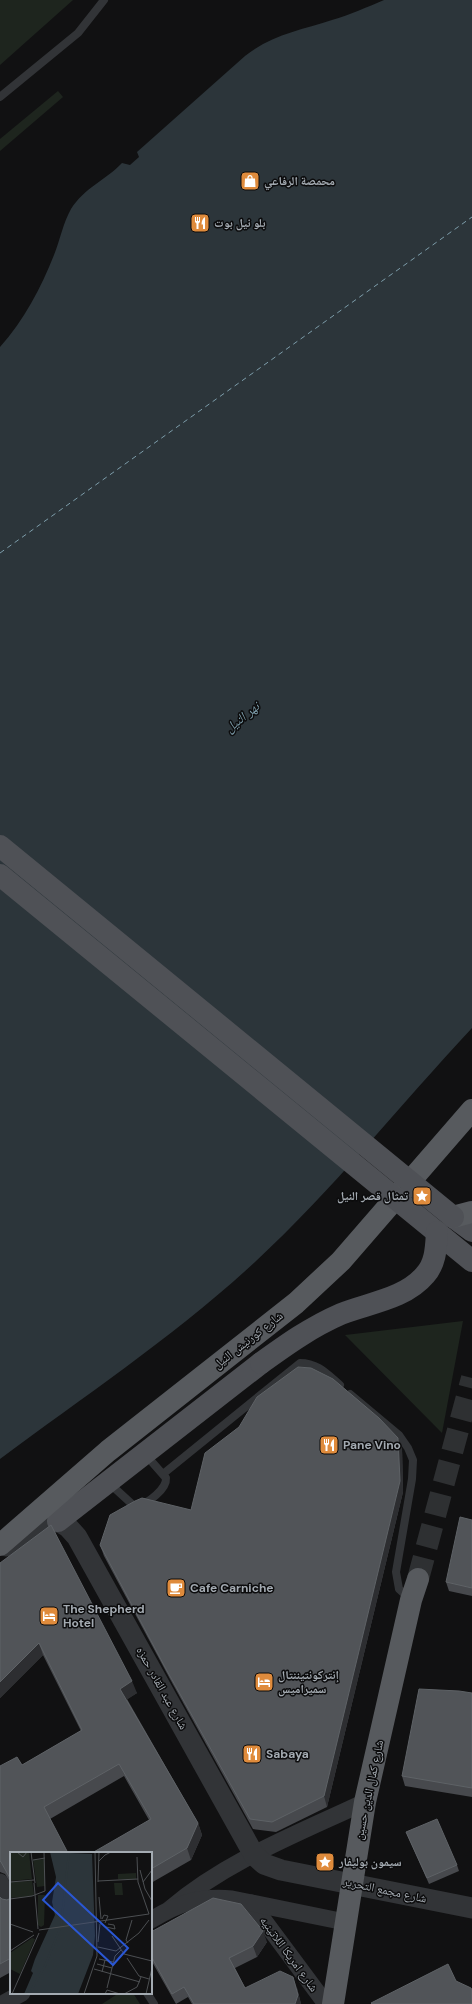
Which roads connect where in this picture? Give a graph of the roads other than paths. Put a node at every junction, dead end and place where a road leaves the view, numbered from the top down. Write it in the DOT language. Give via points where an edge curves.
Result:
graph roads {
  1 [pos="104,0"];
  2 [pos="0,97"];
  3 [pos="0,846"];
  4 [pos="0,875"];
  5 [pos="472,1110"];
  6 [pos="463,1214"];
  7 [pos="472,1231"];
  8 [pos="437,1232"];
  9 [pos="472,1261"];
  10 [pos="145,1454"];
  11 [pos="163,1474"];
  12 [pos="109,1483"];
  13 [pos="58,1521"];
  14 [pos="0,1545"];
  15 [pos="0,1549"];
  16 [pos="418,1579"];
  17 [pos="411,1600"];
  18 [pos="365,1802"];
  19 [pos="254,1855"];
  20 [pos="0,1882"];
  21 [pos="352,1882"];
  22 [pos="10,1900"];
  23 [pos="251,1903"];
  24 [pos="472,1908"];
  25 [pos="170,1909"];
  26 [pos="152,1919"];
  27 [pos="345,1922"];
  28 [pos="20,1994"];
  29 [pos="148,1994"];
  30 [pos="2,2004"];
  31 [pos="154,2004"];
  32 [pos="326,2004"];
  33 [pos="333,2004"];
  1 -- 2 [label="lane" via="78,33"];
  3 -- 6 [label="main road, bridge"];
  4 -- 8 [label="main road, bridge"];
  5 -- 14 [label="highway, شارع كورنيش النيل" via="341,1261 296,1303 108,1451"];
  6 -- 7 [label="main road"];
  8 -- 9 [label="main road, bridge"];
  8 -- 10 [label="main road, bridge" via="434,1259 426,1275 408,1289 341,1314 303,1333"];
  10 -- 11 [label="lane"];
  10 -- 12 [label="main road"];
  11 -- 12 [label="lane" via="166,1478 165,1485 138,1506 133,1505"];
  11 -- 17 [label="lane" via="300,1363 310,1363 399,1435 408,1448 413,1460 412,1479 396,1572 399,1589"];
  12 -- 13 [label="main road"];
  13 -- 15 [label="street" via="45,1525"];
  13 -- 19 [label="street, شارع عبد القادر حمزه" via="77,1537"];
  16 -- 17 [label="highway, شارع كمال الدين حسين"];
  17 -- 18 [label="highway, شارع كمال الدين حسين"];
  18 -- 19 [label="street"];
  18 -- 21 [label="highway, شارع كمال الدين حسين"];
  19 -- 21 [label="street, شارع مجمع التحرير" via="264,1864 281,1870"];
  19 -- 25 [label="street" via="190,1892"];
  20 -- 22 [label="street"];
  21 -- 24 [label="street, شارع مجمع التحرير"];
  21 -- 27 [label="highway, شارع كمال الدين حسين"];
  23 -- 25 [label="street, شارع امريكا اللاتينيه" via="214,1897 190,1900"];
  23 -- 27 [label="street, شارع امريكا اللاتينيه"];
  23 -- 32 [label="street, شارع امريكا اللاتينيه"];
  25 -- 26 [label="street, شارع امريكا اللاتينيه"];
  27 -- 33 [label="highway, شارع كمال الدين حسين"];
  28 -- 30 [label="street"];
  29 -- 31 [label="lane"];
}
